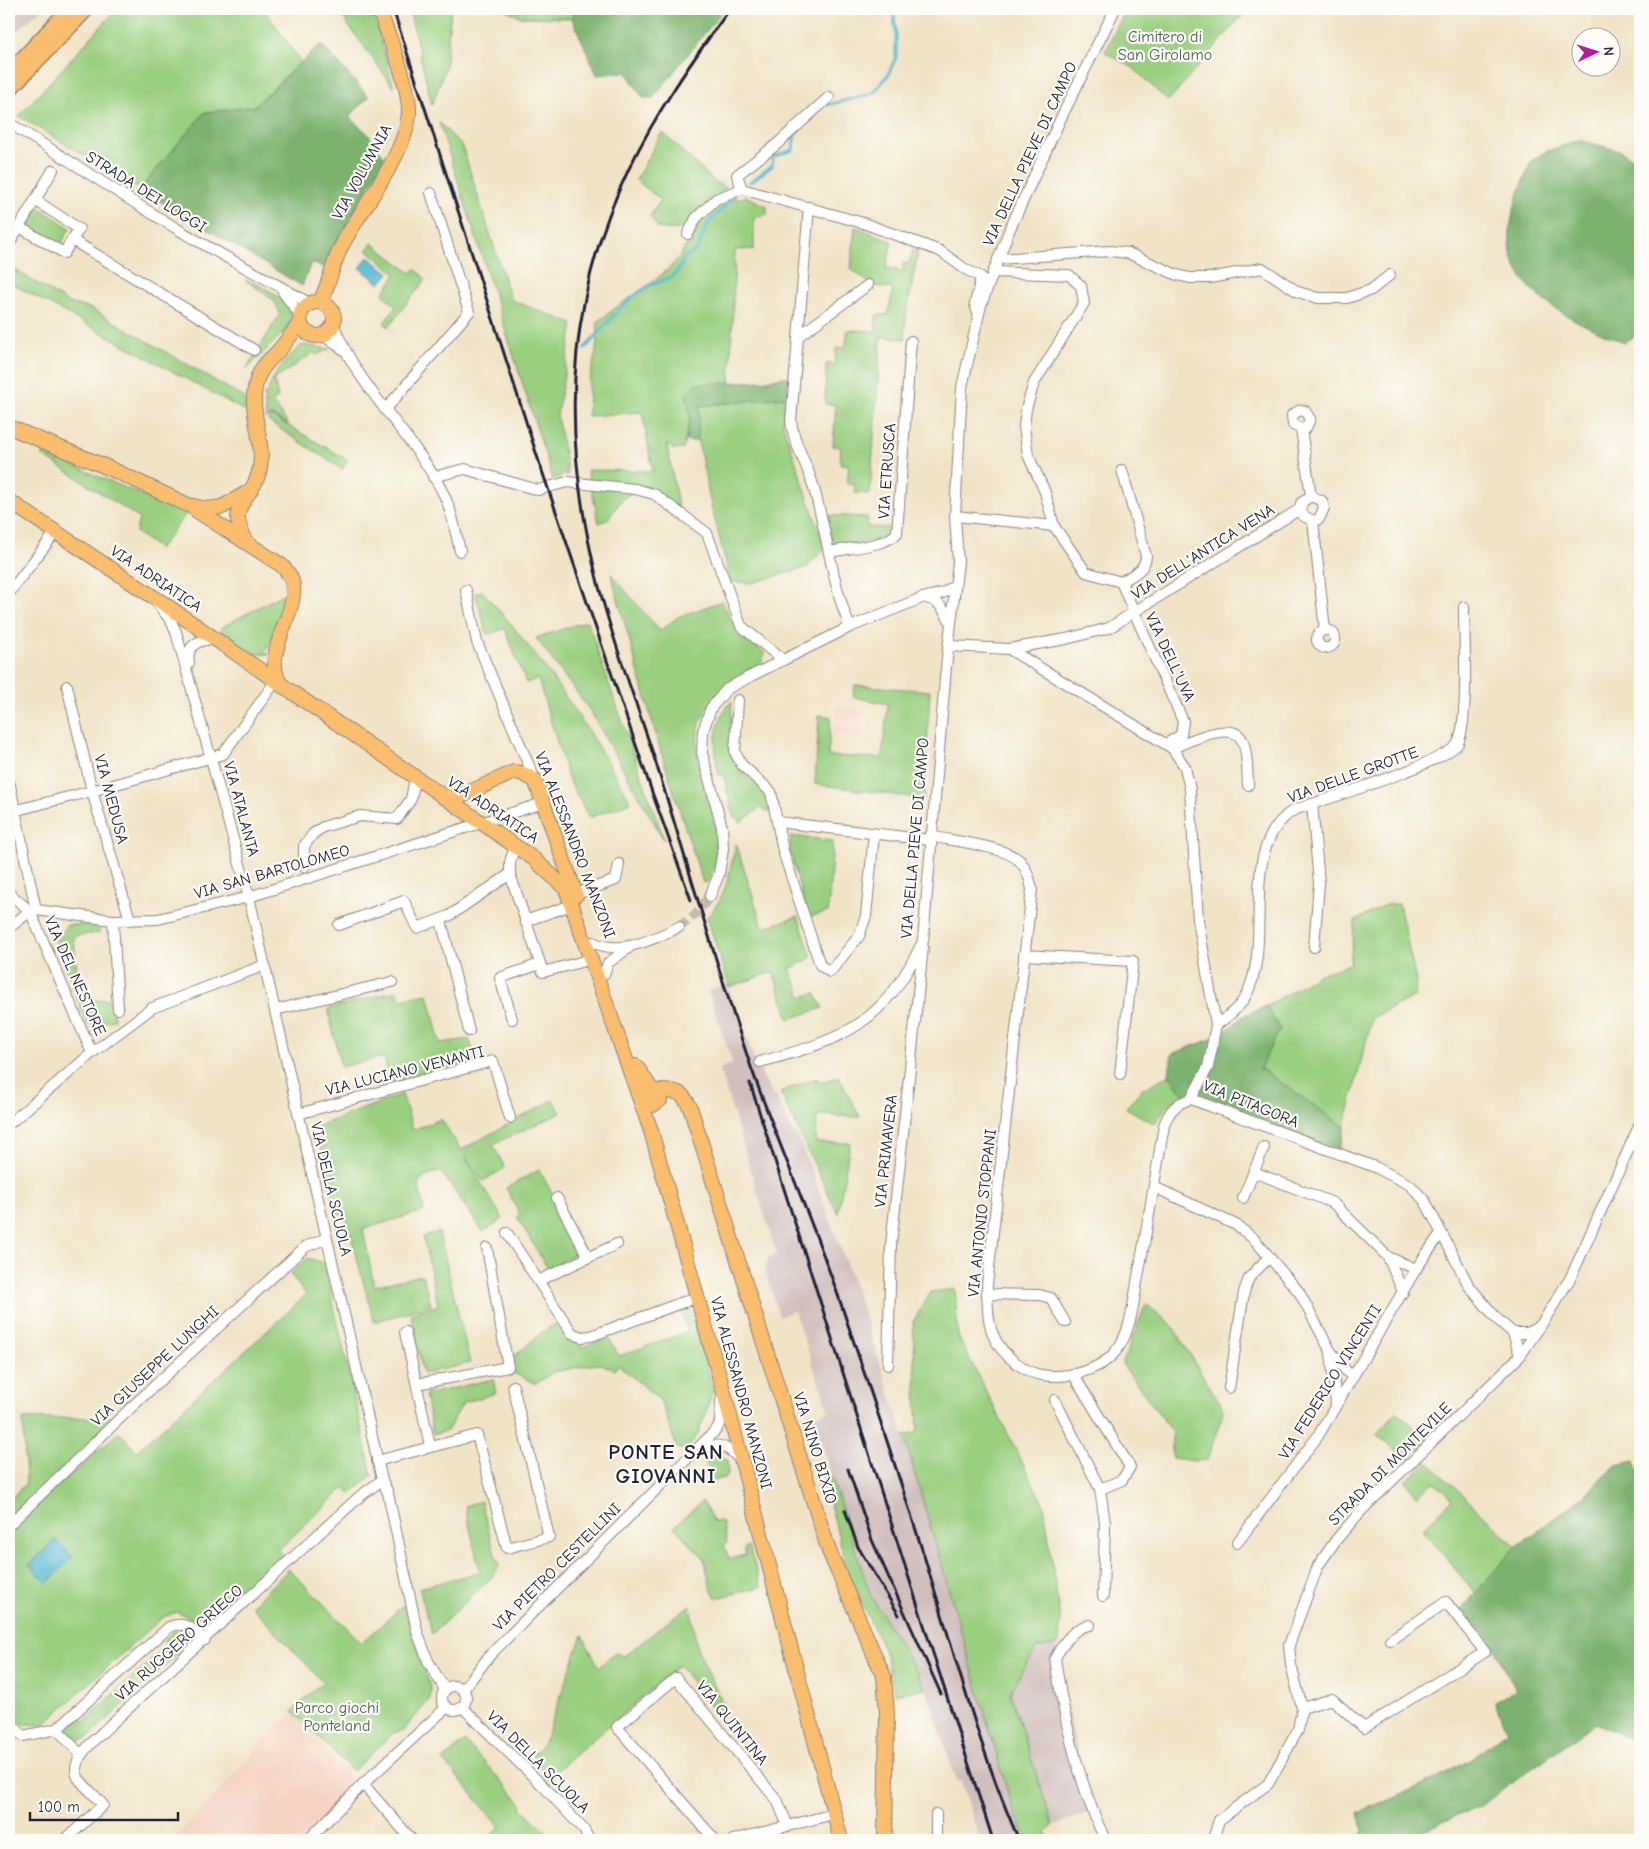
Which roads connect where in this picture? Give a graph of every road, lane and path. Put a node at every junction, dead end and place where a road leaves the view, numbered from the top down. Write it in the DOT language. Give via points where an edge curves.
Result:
graph roads {
  1 [pos="86,9"];
  2 [pos="378,9"];
  3 [pos="1115,9"];
  4 [pos="70,15"];
  5 [pos="9,74"];
  6 [pos="9,89"];
  7 [pos="829,96"];
  8 [pos="9,122"];
  9 [pos="53,170"];
  10 [pos="742,189"];
  11 [pos="431,193"];
  12 [pos="35,200"];
  13 [pos="809,207"];
  14 [pos="19,227"];
  15 [pos="688,234"];
  16 [pos="72,240"];
  17 [pos="9,244"];
  18 [pos="998,259"];
  19 [pos="334,264"];
  20 [pos="993,272"];
  21 [pos="1390,275"];
  22 [pos="272,280"];
  23 [pos="868,285"];
  24 [pos="314,302"];
  25 [pos="979,314"];
  26 [pos="333,317"];
  27 [pos="300,319"];
  28 [pos="317,335"];
  29 [pos="799,336"];
  30 [pos="911,341"];
  31 [pos="254,350"];
  32 [pos="344,350"];
  33 [pos="277,352"];
  34 [pos="385,410"];
  35 [pos="9,427"];
  36 [pos="1301,429"];
  37 [pos="1122,470"];
  38 [pos="433,477"];
  39 [pos="250,491"];
  40 [pos="1311,496"];
  41 [pos="9,501"];
  42 [pos="188,505"];
  43 [pos="1300,509"];
  44 [pos="955,516"];
  45 [pos="1313,521"];
  46 [pos="1054,526"];
  47 [pos="55,533"];
  48 [pos="246,541"];
  49 [pos="460,551"];
  50 [pos="830,552"];
  51 [pos="1121,582"];
  52 [pos="954,586"];
  53 [pos="143,590"];
  54 [pos="466,590"];
  55 [pos="9,593"];
  56 [pos="922,598"];
  57 [pos="1464,607"];
  58 [pos="1134,612"];
  59 [pos="951,623"];
  60 [pos="850,627"];
  61 [pos="1325,630"];
  62 [pos="213,639"];
  63 [pos="276,646"];
  64 [pos="950,646"];
  65 [pos="1010,649"];
  66 [pos="238,658"];
  67 [pos="783,660"];
  68 [pos="192,683"];
  69 [pos="279,685"];
  70 [pos="66,686"];
  71 [pos="738,700"];
  72 [pos="1169,746"];
  73 [pos="212,758"];
  74 [pos="524,758"];
  75 [pos="514,772"];
  76 [pos="415,778"];
  77 [pos="535,780"];
  78 [pos="9,781"];
  79 [pos="1248,785"];
  80 [pos="482,787"];
  81 [pos="92,791"];
  82 [pos="442,796"];
  83 [pos="543,803"];
  84 [pos="1312,804"];
  85 [pos="12,811"];
  86 [pos="778,822"];
  87 [pos="482,823"];
  88 [pos="874,834"];
  89 [pos="930,838"];
  90 [pos="557,843"];
  91 [pos="515,846"];
  92 [pos="534,859"];
  93 [pos="619,864"];
  94 [pos="304,867"];
  95 [pos="510,874"];
  96 [pos="9,893"];
  97 [pos="710,896"];
  98 [pos="249,897"];
  99 [pos="574,900"];
  100 [pos="33,910"];
  101 [pos="113,920"];
  102 [pos="130,920"];
  103 [pos="441,920"];
  104 [pos="525,921"];
  105 [pos="339,925"];
  106 [pos="679,927"];
  107 [pos="9,928"];
  108 [pos="923,941"];
  109 [pos="593,942"];
  110 [pos="631,946"];
  111 [pos="1314,947"];
  112 [pos="1024,955"];
  113 [pos="592,959"];
  114 [pos="265,965"];
  115 [pos="542,968"];
  116 [pos="604,974"];
  117 [pos="392,982"];
  118 [pos="118,1010"];
  119 [pos="275,1010"];
  120 [pos="512,1019"];
  121 [pos="1216,1025"];
  122 [pos="469,1031"];
  123 [pos="92,1053"];
  124 [pos="760,1062"];
  125 [pos="1120,1074"];
  126 [pos="632,1075"];
  127 [pos="651,1095"];
  128 [pos="1191,1099"];
  129 [pos="298,1114"];
  130 [pos="510,1118"];
  131 [pos="9,1124"];
  132 [pos="1640,1124"];
  133 [pos="651,1130"];
  134 [pos="1264,1147"];
  135 [pos="1254,1172"];
  136 [pos="1154,1187"];
  137 [pos="557,1198"];
  138 [pos="1243,1198"];
  139 [pos="507,1233"];
  140 [pos="1441,1233"];
  141 [pos="327,1238"];
  142 [pos="616,1244"];
  143 [pos="487,1248"];
  144 [pos="588,1257"];
  145 [pos="1268,1258"];
  146 [pos="1388,1258"];
  147 [pos="1416,1268"];
  148 [pos="538,1281"];
  149 [pos="1403,1292"];
  150 [pos="988,1294"];
  151 [pos="697,1297"];
  152 [pos="1065,1322"];
  153 [pos="1540,1325"];
  154 [pos="405,1332"];
  155 [pos="1514,1333"];
  156 [pos="1331,1352"];
  157 [pos="1520,1356"];
  158 [pos="888,1365"];
  159 [pos="717,1369"];
  160 [pos="1073,1374"];
  161 [pos="1353,1375"];
  162 [pos="417,1384"];
  163 [pos="513,1386"];
  164 [pos="1229,1388"];
  165 [pos="1055,1400"];
  166 [pos="1336,1406"];
  167 [pos="430,1446"];
  168 [pos="698,1448"];
  169 [pos="377,1461"];
  170 [pos="742,1462"];
  171 [pos="383,1484"];
  172 [pos="1100,1489"];
  173 [pos="9,1524"];
  174 [pos="1237,1543"];
  175 [pos="1102,1596"];
  176 [pos="1090,1625"];
  177 [pos="205,1640"];
  178 [pos="1390,1640"];
  179 [pos="445,1690"];
  180 [pos="463,1690"];
  181 [pos="447,1707"];
  182 [pos="462,1707"];
  183 [pos="1302,1708"];
  184 [pos="9,1721"];
  185 [pos="56,1729"];
  186 [pos="81,1755"];
  187 [pos="363,1784"];
  188 [pos="834,1814"];
  189 [pos="936,1814"];
  190 [pos="788,1826"];
  191 [pos="584,1830"];
  192 [pos="746,1839"];
  193 [pos="65,1840"];
  194 [pos="308,1840"];
  195 [pos="412,1840"];
  196 [pos="589,1840"];
  197 [pos="595,1840"];
  198 [pos="715,1840"];
  199 [pos="733,1840"];
  200 [pos="841,1840"];
  201 [pos="885,1840"];
  202 [pos="936,1840"];
  203 [pos="1105,1840"];
  204 [pos="1213,1840"];
  1 -- 4 [label="highway"];
  2 -- 19 [label="main road, VIA VOLUMNIA" via="409,110 403,140 350,230"];
  3 -- 18 [label="street, VIA DELLA PIEVE DI CAMPO" via="1057,126"];
  4 -- 5 [label="highway"];
  4 -- 6 [label="highway"];
  7 -- 10 [label="street" via="776,145 737,175"];
  8 -- 22 [label="street, STRADA DEI LOGGI" via="180,231"];
  9 -- 12 [label="street"];
  10 -- 13 [label="street, VIA DELLA PIEVE DI CAMPO"];
  10 -- 15 [label="street" via="716,199 696,218"];
  11 -- 34 [label="street" via="469,312"];
  12 -- 14 [label="street"];
  12 -- 16 [label="street" via="79,230"];
  13 -- 25 [label="street, VIA DELLA PIEVE DI CAMPO" via="940,251 965,269 979,274 981,280 975,307"];
  13 -- 29 [label="street"];
  14 -- 16 [label="street" via="64,252"];
  14 -- 17 [label="street"];
  16 -- 31 [label="street"];
  18 -- 20 [label="street, VIA DELLA PIEVE DI CAMPO"];
  18 -- 21 [label="street" via="1110,251 1128,253 1190,278 1210,278 1262,268 1298,292 1318,298 1347,298 1372,290"];
  19 -- 24 [label="main road, VIA VOLUMNIA"];
  19 -- 26 [label="main road, VIA VOLUMNIA"];
  20 -- 25 [label="street, VIA DELLA PIEVE DI CAMPO"];
  20 -- 46 [label="street, VIA DELL'ANTICA VENA" via="1069,275 1082,286 1084,303 1034,383 1025,418 1028,455 1045,492"];
  22 -- 24 [label="street, STRADA DEI LOGGI"];
  22 -- 27 [label="street, STRADA DEI LOGGI" via="291,300"];
  23 -- 29 [label="street"];
  24 -- 26 [label="main road"];
  24 -- 27 [label="main road"];
  25 -- 44 [label="street, VIA DELLA PIEVE DI CAMPO" via="962,387"];
  26 -- 28 [label="main road" via="330,330"];
  26 -- 32 [label="street, VIA VOLUMNIA"];
  27 -- 28 [label="main road" via="304,330"];
  27 -- 33 [label="main road"];
  28 -- 32 [label="street, VIA VOLUMNIA"];
  28 -- 33 [label="main road"];
  29 -- 50 [label="street" via="792,435 812,481"];
  30 -- 50 [label="street, VIA ETRUSCA" via="897,533 882,542"];
  32 -- 34 [label="street, VIA VOLUMNIA"];
  33 -- 39 [label="main road" via="265,363 253,392 261,460 257,480"];
  34 -- 38 [label="street, VIA VOLUMNIA"];
  35 -- 42 [label="main road"];
  36 -- 40 [label="street"];
  37 -- 51 [label="street" via="1146,563 1140,571"];
  38 -- 49 [label="street, VIA VOLUMNIA" via="451,511"];
  38 -- 67 [label="street" via="465,469 538,490 567,482 654,494 707,533 742,626"];
  39 -- 42 [label="main road" via="222,507 208,509"];
  39 -- 48 [label="main road" via="237,514 238,527"];
  40 -- 43 [label="street, VIA DELL'ANTICA VENA" via="1301,503"];
  40 -- 45 [label="street" via="1322,501 1324,508 1323,514"];
  41 -- 47 [label="main road, VIA ADRIATICA"];
  42 -- 48 [label="main road"];
  43 -- 45 [label="street, VIA DELL'ANTICA VENA" via="1302,515"];
  43 -- 58 [label="street, VIA DELL'ANTICA VENA"];
  44 -- 46 [label="street"];
  44 -- 52 [label="street, VIA DELLA PIEVE DI CAMPO" via="958,562"];
  45 -- 61 [label="street"];
  46 -- 51 [label="street, VIA DELL'ANTICA VENA" via="1086,572"];
  47 -- 53 [label="main road, VIA ADRIATICA"];
  47 -- 55 [label="street"];
  48 -- 63 [label="main road" via="281,564 293,583 293,596"];
  50 -- 60 [label="street" via="839,596"];
  51 -- 58 [label="street, VIA DELL'ANTICA VENA"];
  52 -- 56 [label="street" via="943,593"];
  52 -- 59 [label="street, VIA DELLA PIEVE DI CAMPO"];
  53 -- 62 [label="main road, VIA ADRIATICA"];
  53 -- 68 [label="street, VIA ATALANTA" via="171,621"];
  54 -- 74 [label="street, VIA ALESSANDRO MANZONI" via="477,642"];
  56 -- 59 [label="street" via="935,600"];
  56 -- 60 [label="street"];
  57 -- 84 [label="street, VIA DELLE GROTTE" via="1464,724 1458,745 1437,760"];
  58 -- 65 [label="street, VIA DELL'UVA" via="1108,628"];
  58 -- 72 [label="street, VIA DELL'UVA" via="1183,721 1181,734"];
  59 -- 64 [label="street, VIA DELLA PIEVE DI CAMPO"];
  60 -- 67 [label="street"];
  62 -- 66 [label="main road, VIA ADRIATICA"];
  62 -- 68 [label="street, VIA ATALANTA" via="196,643 188,651"];
  63 -- 66 [label="main road" via="263,660"];
  63 -- 69 [label="main road" via="275,672"];
  64 -- 65 [label="street, VIA DELL'UVA"];
  64 -- 89 [label="street, VIA DELLA PIEVE DI CAMPO"];
  65 -- 72 [label="street, VIA DELL'UVA"];
  66 -- 69 [label="main road, VIA ADRIATICA"];
  67 -- 97 [label="street" via="727,689 711,708 703,731 702,753 722,827 723,849 720,874"];
  68 -- 73 [label="street, VIA ATALANTA"];
  69 -- 73 [label="street, VIA ATALANTA" via="229,749"];
  69 -- 76 [label="main road, VIA ADRIATICA"];
  70 -- 81 [label="street, VIA MEDUSA"];
  71 -- 86 [label="street" via="735,752 741,764 771,792"];
  72 -- 79 [label="street" via="1231,731 1240,736 1244,744"];
  72 -- 121 [label="street, VIA PITAGORA" via="1185,767 1190,790 1198,920"];
  73 -- 81 [label="street"];
  73 -- 98 [label="street, VIA ATALANTA"];
  74 -- 75 [label="street"];
  74 -- 77 [label="street, VIA ALESSANDRO MANZONI"];
  75 -- 77 [label="main road"];
  75 -- 80 [label="main road"];
  76 -- 82 [label="main road, VIA ADRIATICA"];
  76 -- 94 [label="street" via="411,799 397,819 360,816 323,826 312,834 304,846"];
  77 -- 83 [label="main road, VIA ALESSANDRO MANZONI"];
  78 -- 85 [label="street, VIA DEL NESTORE"];
  80 -- 82 [label="main road" via="461,796"];
  80 -- 87 [label="main road" via="473,809"];
  81 -- 85 [label="street"];
  81 -- 102 [label="street, VIA MEDUSA"];
  82 -- 87 [label="main road, VIA ADRIATICA"];
  83 -- 87 [label="street, VIA SAN BARTOLOMEO"];
  83 -- 90 [label="main road, VIA ALESSANDRO MANZONI"];
  84 -- 111 [label="street" via="1319,883"];
  84 -- 121 [label="street, VIA DELLE GROTTE" via="1280,819 1267,844 1261,872 1254,975 1244,999"];
  85 -- 100 [label="street, VIA DEL NESTORE"];
  86 -- 88 [label="street, VIA ANTONIO STOPPANI"];
  86 -- 88 [label="street" via="782,851 820,965 830,972 859,936 866,916"];
  87 -- 91 [label="main road, VIA ADRIATICA"];
  87 -- 98 [label="street, VIA SAN BARTOLOMEO"];
  88 -- 89 [label="street, VIA ANTONIO STOPPANI"];
  89 -- 108 [label="street, VIA DELLA PIEVE DI CAMPO"];
  89 -- 112 [label="street, VIA ANTONIO STOPPANI" via="1006,852 1019,861 1028,874 1032,890"];
  90 -- 92 [label="main road" via="549,858"];
  90 -- 99 [label="main road, VIA ALESSANDRO MANZONI"];
  91 -- 92 [label="main road, VIA ADRIATICA"];
  91 -- 95 [label="street"];
  92 -- 99 [label="main road, VIA ALESSANDRO MANZONI" via="558,879"];
  93 -- 99 [label="street" via="616,880"];
  95 -- 103 [label="street"];
  95 -- 104 [label="street"];
  96 -- 100 [label="street"];
  98 -- 102 [label="street, VIA SAN BARTOLOMEO" via="148,920"];
  98 -- 114 [label="street, VIA DELLA SCUOLA"];
  99 -- 104 [label="street, VIA ALESSANDRO MANZONI"];
  99 -- 109 [label="main road, VIA ALESSANDRO MANZONI"];
  99 -- 113 [label="main road, VIA ALESSANDRO MANZONI"];
  100 -- 101 [label="street, VIA SAN BARTOLOMEO"];
  100 -- 107 [label="street"];
  100 -- 123 [label="street, VIA DEL NESTORE"];
  101 -- 102 [label="street, VIA SAN BARTOLOMEO"];
  101 -- 118 [label="street"];
  103 -- 105 [label="street" via="417,928 404,901"];
  103 -- 122 [label="street"];
  104 -- 115 [label="street"];
  106 -- 110 [label="street"];
  108 -- 124 [label="street, VIA DELLA PIEVE DI CAMPO" via="908,972 890,998 860,1024 837,1039"];
  108 -- 158 [label="street, VIA PRIMAVERA" via="891,1245"];
  109 -- 110 [label="street" via="606,947"];
  109 -- 116 [label="main road, VIA ALESSANDRO MANZONI"];
  110 -- 116 [label="street" via="612,958"];
  112 -- 125 [label="street" via="1133,962"];
  112 -- 150 [label="street, VIA ANTONIO STOPPANI"];
  113 -- 115 [label="street, VIA ALESSANDRO MANZONI"];
  113 -- 126 [label="main road, VIA ALESSANDRO MANZONI"];
  114 -- 119 [label="street, VIA DELLA SCUOLA"];
  114 -- 123 [label="street" via="152,1008"];
  115 -- 120 [label="street, VIA ALESSANDRO MANZONI" via="500,978"];
  116 -- 127 [label="main road, VIA ALESSANDRO MANZONI" via="637,1068"];
  117 -- 119 [label="street"];
  119 -- 129 [label="street, VIA DELLA SCUOLA"];
  121 -- 128 [label="street, VIA PITAGORA" via="1208,1067"];
  123 -- 131 [label="street"];
  126 -- 127 [label="main road"];
  126 -- 133 [label="main road, VIA ALESSANDRO MANZONI"];
  127 -- 133 [label="main road"];
  127 -- 201 [label="main road, VIA NINO BIXIO" via="679,1092 690,1107 829,1551 884,1677 887,1712"];
  128 -- 136 [label="street, VIA ANTONIO STOPPANI" via="1169,1112"];
  128 -- 140 [label="street, VIA PITAGORA" via="1394,1176 1410,1185 1425,1201"];
  129 -- 130 [label="street, VIA LUCIANO VENANTI" via="493,1061"];
  129 -- 141 [label="street, VIA DELLA SCUOLA"];
  132 -- 153 [label="street, STRADA DI MONTEVILE" via="1571,1276"];
  133 -- 151 [label="main road, VIA ALESSANDRO MANZONI"];
  134 -- 135 [label="street"];
  135 -- 138 [label="street"];
  135 -- 146 [label="street" via="1332,1203"];
  136 -- 145 [label="street" via="1236,1225 1254,1239"];
  136 -- 160 [label="street, VIA ANTONIO STOPPANI" via="1124,1338 1106,1360 1096,1367"];
  137 -- 144 [label="street"];
  139 -- 148 [label="street"];
  140 -- 147 [label="street, VIA FEDERICO VINCENTI"];
  140 -- 155 [label="street, VIA PITAGORA" via="1469,1286 1497,1319"];
  141 -- 169 [label="street, VIA DELLA SCUOLA"];
  141 -- 173 [label="street, VIA GIUSEPPE LUNGHI" via="305,1247"];
  142 -- 144 [label="street"];
  143 -- 162 [label="street" via="508,1367"];
  144 -- 148 [label="street"];
  145 -- 156 [label="street" via="1299,1292"];
  145 -- 164 [label="street" via="1249,1278 1244,1292"];
  146 -- 147 [label="street"];
  146 -- 149 [label="street"];
  147 -- 149 [label="street, VIA FEDERICO VINCENTI"];
  148 -- 151 [label="street" via="572,1333 581,1338"];
  149 -- 161 [label="street, VIA FEDERICO VINCENTI"];
  150 -- 152 [label="street" via="1051,1298"];
  150 -- 160 [label="street, VIA ANTONIO STOPPANI" via="990,1333 1000,1350 1013,1361 1044,1376"];
  151 -- 159 [label="main road, VIA ALESSANDRO MANZONI"];
  153 -- 155 [label="street" via="1528,1333"];
  153 -- 157 [label="street, STRADA DI MONTEVILE"];
  154 -- 162 [label="street"];
  155 -- 157 [label="street"];
  156 -- 161 [label="street"];
  156 -- 166 [label="street"];
  157 -- 183 [label="street, STRADA DI MONTEVILE" via="1361,1511 1318,1566 1289,1645"];
  159 -- 168 [label="street, VIA PIETRO CESTELLINI" via="722,1411 720,1423"];
  159 -- 170 [label="main road, VIA ALESSANDRO MANZONI"];
  160 -- 172 [label="street" via="1130,1467 1122,1480"];
  161 -- 166 [label="street, VIA FEDERICO VINCENTI"];
  162 -- 167 [label="street"];
  163 -- 167 [label="street" via="549,1537 507,1548 477,1435"];
  165 -- 172 [label="street"];
  166 -- 174 [label="street, VIA FEDERICO VINCENTI" via="1295,1468"];
  167 -- 169 [label="street"];
  168 -- 170 [label="street" via="710,1444 726,1446"];
  168 -- 180 [label="street, VIA PIETRO CESTELLINI" via="490,1655"];
  169 -- 171 [label="street, VIA DELLA SCUOLA"];
  170 -- 188 [label="main road, VIA ALESSANDRO MANZONI"];
  171 -- 177 [label="street, VIA RUGGERO GRIECO" via="359,1496"];
  171 -- 179 [label="street, VIA DELLA SCUOLA" via="382,1494 416,1631"];
  172 -- 175 [label="street" via="1105,1523"];
  176 -- 203 [label="street" via="1077,1630 1055,1658 1068,1730 1092,1811"];
  177 -- 185 [label="street" via="187,1626 177,1624 169,1627"];
  177 -- 186 [label="street, VIA RUGGERO GRIECO"];
  178 -- 183 [label="street" via="1446,1602 1484,1652 1364,1728 1332,1699"];
  179 -- 180 [label="street" via="456,1686"];
  179 -- 181 [label="street" via="442,1700"];
  180 -- 182 [label="street" via="466,1701"];
  181 -- 182 [label="street" via="454,1710"];
  181 -- 187 [label="street"];
  182 -- 191 [label="street, VIA DELLA SCUOLA"];
  183 -- 204 [label="street, STRADA DI MONTEVILE" via="1298,1730 1268,1784 1219,1820"];
  184 -- 185 [label="street" via="23,1736"];
  185 -- 186 [label="street"];
  186 -- 193 [label="street" via="76,1767 77,1775 103,1805"];
  187 -- 194 [label="street"];
  187 -- 195 [label="street"];
  188 -- 190 [label="street"];
  188 -- 200 [label="main road, VIA ALESSANDRO MANZONI"];
  189 -- 202 [label="street"];
  190 -- 192 [label="street"];
  190 -- 198 [label="street, VIA QUINTINA" via="777,1800 676,1678 617,1726"];
  191 -- 196 [label="street, VIA DELLA SCUOLA"];
  191 -- 197 [label="street"];
  192 -- 199 [label="street"];
}
